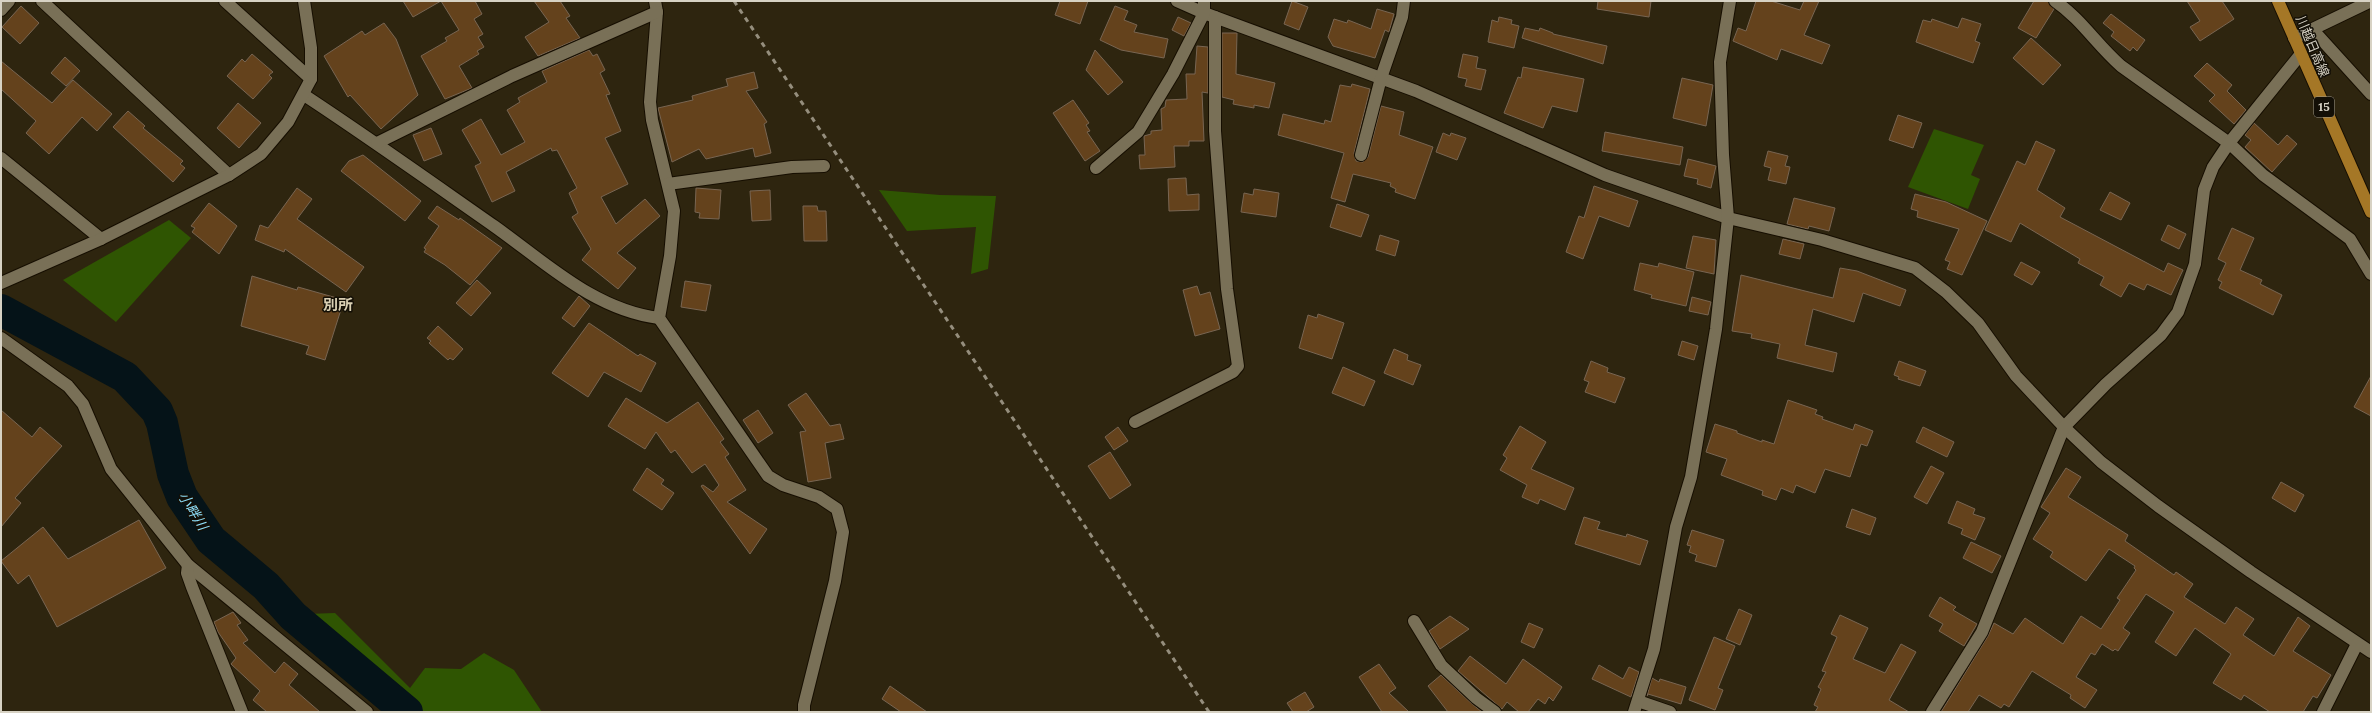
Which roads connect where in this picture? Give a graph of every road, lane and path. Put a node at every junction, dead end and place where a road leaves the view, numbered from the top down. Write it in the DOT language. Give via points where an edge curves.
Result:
graph roads {
  1 [pos="9,1"];
  2 [pos="42,1"];
  3 [pos="225,1"];
  4 [pos="304,1"];
  5 [pos="1177,1"];
  6 [pos="1204,1"];
  7 [pos="1404,1"];
  8 [pos="1730,1"];
  9 [pos="2055,1"];
  10 [pos="2278,1"];
  11 [pos="2371,1"];
  12 [pos="656,6"];
  13 [pos="1,10"];
  14 [pos="1209,15"];
  15 [pos="2313,30"];
  16 [pos="2294,38"];
  17 [pos="2300,54"];
  18 [pos="1381,78"];
  19 [pos="311,79"];
  20 [pos="2371,94"];
  21 [pos="304,95"];
  22 [pos="377,143"];
  23 [pos="2229,143"];
  24 [pos="1361,155"];
  25 [pos="1,158"];
  26 [pos="824,166"];
  27 [pos="1096,168"];
  28 [pos="229,175"];
  29 [pos="668,184"];
  30 [pos="2371,212"];
  31 [pos="1728,218"];
  32 [pos="101,239"];
  33 [pos="2371,274"];
  34 [pos="1,283"];
  35 [pos="659,318"];
  36 [pos="1,338"];
  37 [pos="1135,422"];
  38 [pos="2064,427"];
  39 [pos="188,565"];
  40 [pos="1414,621"];
  41 [pos="2357,644"];
  42 [pos="2371,652"];
  43 [pos="1636,707"];
  44 [pos="242,712"];
  45 [pos="367,712"];
  46 [pos="804,712"];
  47 [pos="1495,712"];
  48 [pos="1670,712"];
  49 [pos="1932,712"];
  50 [pos="2323,712"];
  1 -- 13 [label="street"];
  2 -- 28 [label="street"];
  3 -- 19 [label="street"];
  4 -- 19 [label="street" via="311,48"];
  5 -- 14 [label="street"];
  6 -- 14 [label="street"];
  7 -- 18 [label="street" via="1402,17"];
  8 -- 31 [label="street" via="1720,62"];
  9 -- 23 [label="street" via="2080,21 2120,66"];
  10 -- 16 [label="main road, 川越日高線 / 15"];
  11 -- 15 [label="street"];
  12 -- 22 [label="street"];
  12 -- 29 [label="street" via="650,102"];
  14 -- 18 [label="street"];
  14 -- 27 [label="street" via="1138,132"];
  14 -- 37 [label="street" via="1227,289 1238,366 1233,372"];
  15 -- 16 [label="street"];
  15 -- 20 [label="street"];
  16 -- 17 [label="main road, 川越日高線 / 15"];
  17 -- 23 [label="street"];
  17 -- 30 [label="main road, 川越日高線 / 15"];
  18 -- 24 [label="street"];
  18 -- 31 [label="street" via="1605,174"];
  19 -- 21 [label="street"];
  21 -- 22 [label="street"];
  21 -- 28 [label="street" via="288,122 261,154"];
  22 -- 35 [label="street" via="520,244 566,280 612,305"];
  23 -- 33 [label="street" via="2263,175 2350,239"];
  23 -- 38 [label="street" via="2213,167 2204,190 2195,264 2178,312 2161,335 2106,384"];
  25 -- 32 [label="street"];
  26 -- 29 [label="street" via="792,167"];
  28 -- 32 [label="street"];
  29 -- 35 [label="street" via="674,211 673,228"];
  31 -- 38 [label="street" via="1822,240 1915,268 1946,292 1978,324 2016,376"];
  31 -- 43 [label="street" via="1716,329 1691,477 1676,527 1654,649"];
  32 -- 34 [label="street"];
  35 -- 46 [label="street" via="768,476 783,486 819,497 837,509 843,532 835,581"];
  36 -- 39 [label="street" via="68,386 83,404 111,469"];
  38 -- 41 [label="street" via="2101,462 2158,506"];
  38 -- 49 [label="street" via="1982,632"];
  39 -- 44 [label="street" via="187,573 192,587"];
  39 -- 45 [label="street"];
  40 -- 47 [label="street" via="1441,665"];
  41 -- 42 [label="street"];
  41 -- 50 [label="street"];
  43 -- 48 [label="street"];
}
